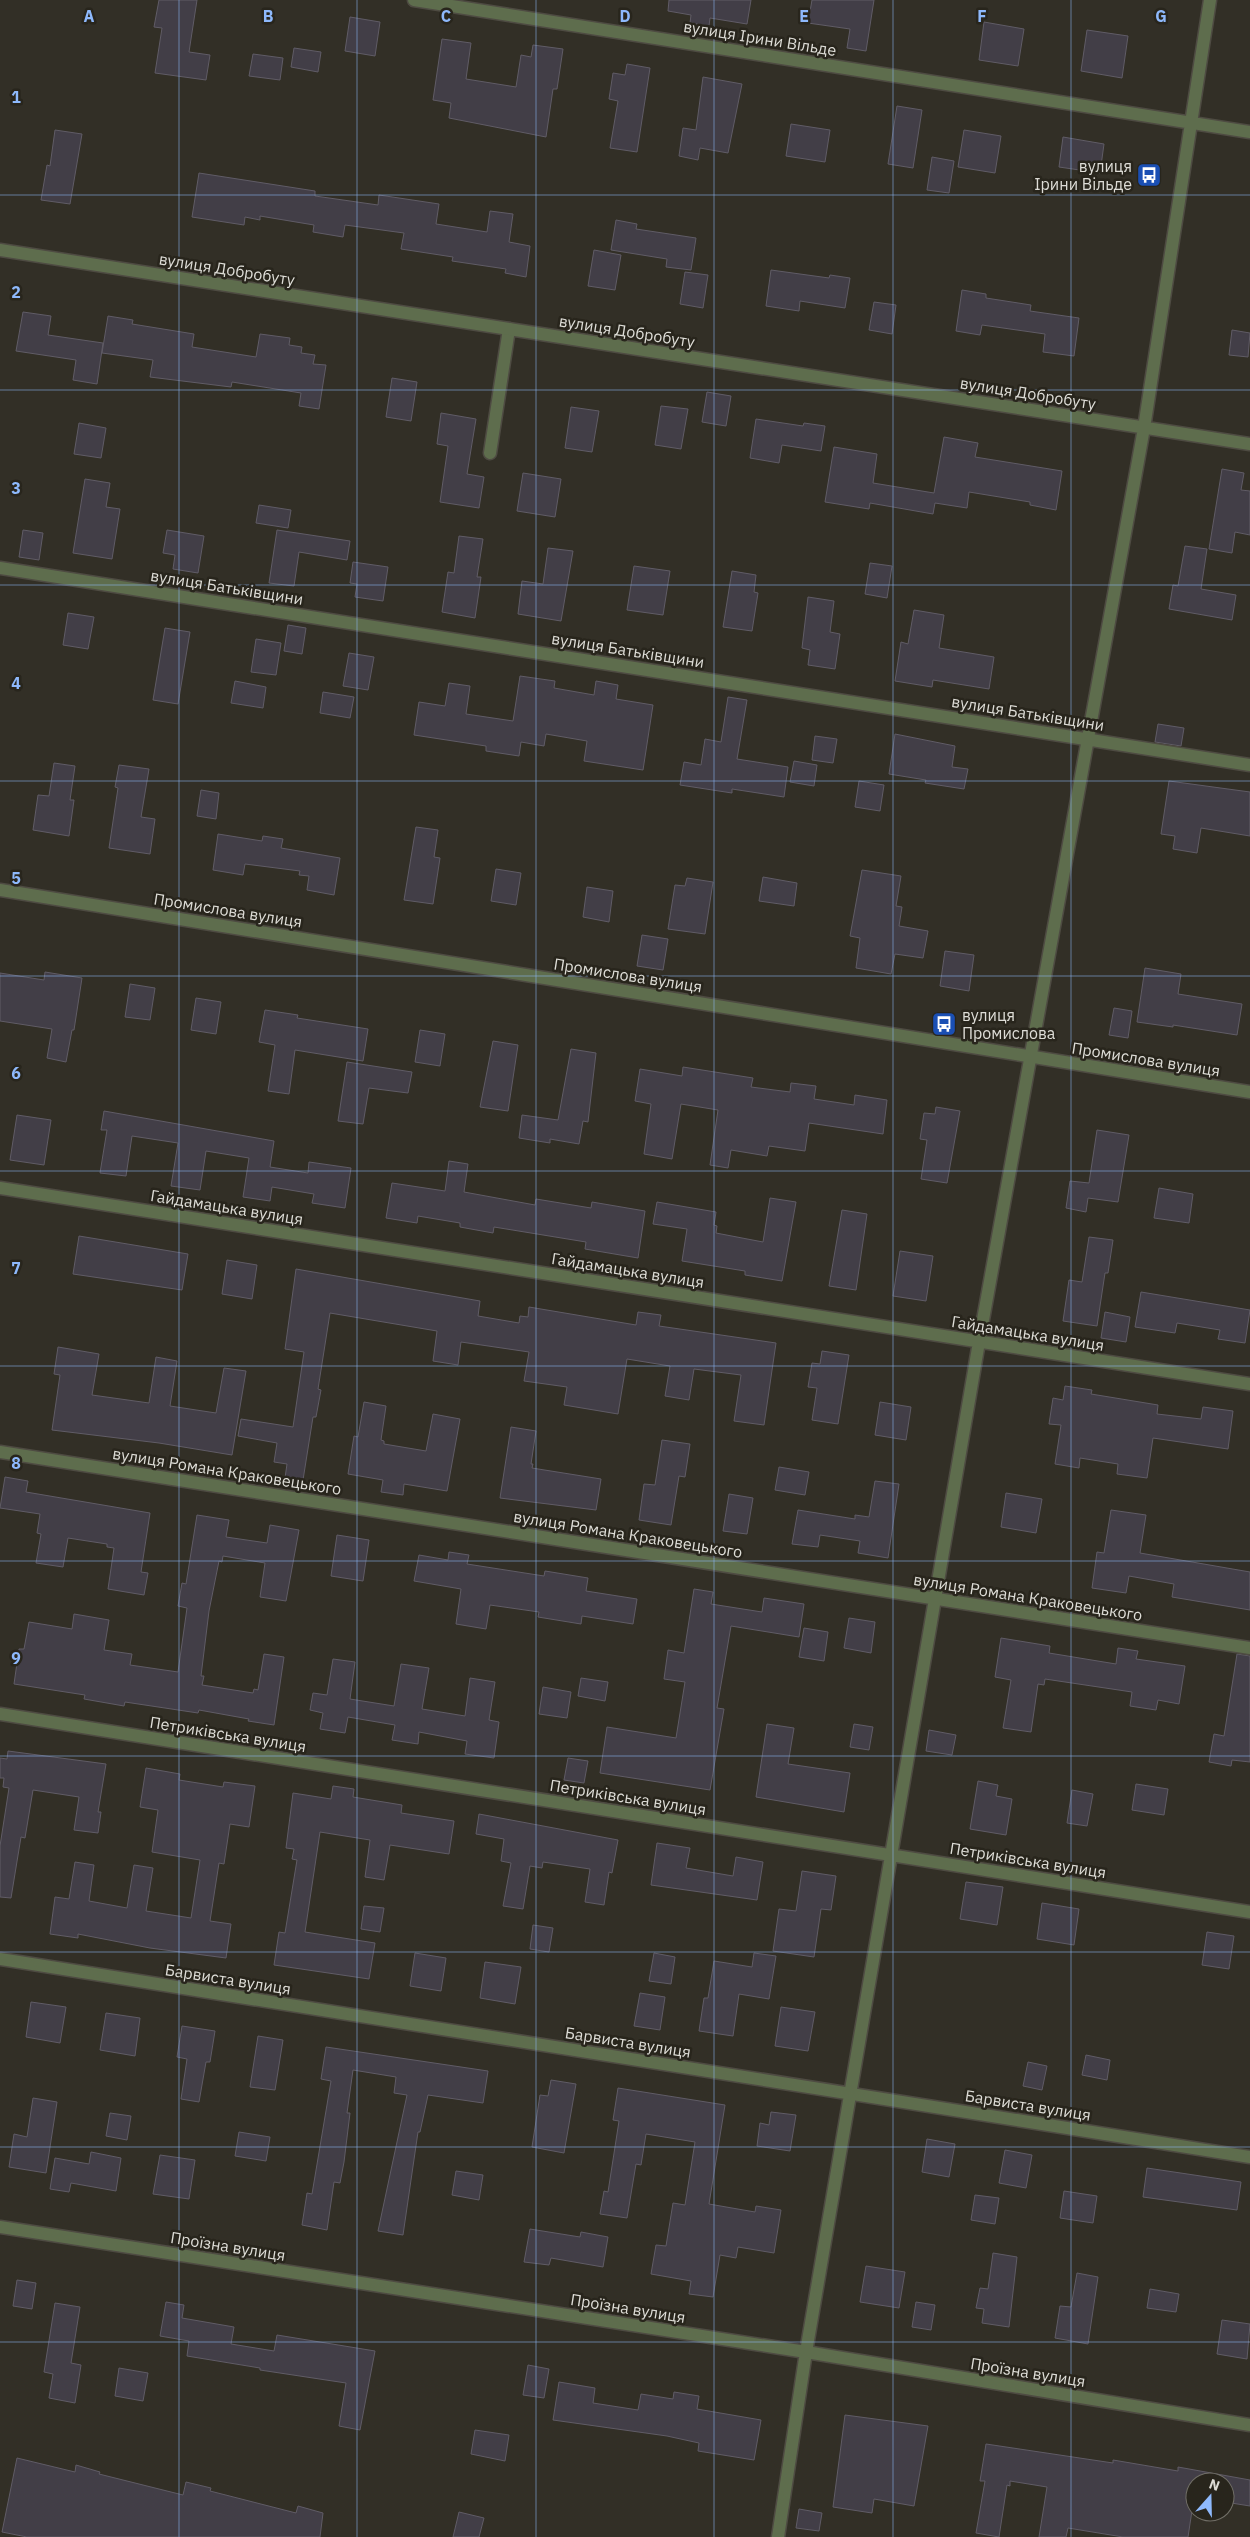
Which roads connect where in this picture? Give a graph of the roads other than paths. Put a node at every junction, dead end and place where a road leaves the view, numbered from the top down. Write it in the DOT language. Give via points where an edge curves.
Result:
graph roads {
  1 [pos="414,0"];
  2 [pos="1210,0"];
  3 [pos="1192,122"];
  4 [pos="1250,132"];
  5 [pos="0,250"];
  6 [pos="508,329"];
  7 [pos="1144,428"];
  8 [pos="1250,444"];
  9 [pos="490,453"];
  10 [pos="0,568"];
  11 [pos="1089,739"];
  12 [pos="1250,765"];
  13 [pos="0,890"];
  14 [pos="1029,1057"];
  15 [pos="1250,1092"];
  16 [pos="0,1188"];
  17 [pos="979,1342"];
  18 [pos="1250,1384"];
  19 [pos="0,1452"];
  20 [pos="936,1599"];
  21 [pos="1250,1648"];
  22 [pos="0,1714"];
  23 [pos="892,1855"];
  24 [pos="1250,1912"];
  25 [pos="0,1959"];
  26 [pos="850,2094"];
  27 [pos="1250,2157"];
  28 [pos="0,2227"];
  29 [pos="806,2352"];
  30 [pos="1250,2425"];
  31 [pos="778,2537"];
  1 -- 3 [label="street, вулиця Ірини Вільде"];
  2 -- 3 [label="street"];
  3 -- 4 [label="street, вулиця Ірини Вільде"];
  3 -- 7 [label="street"];
  5 -- 6 [label="street, вулиця Добробуту"];
  6 -- 7 [label="street, вулиця Добробуту"];
  6 -- 9 [label="street"];
  7 -- 8 [label="street, вулиця Добробуту"];
  7 -- 11 [label="street"];
  10 -- 11 [label="street, вулиця Батьківщини"];
  11 -- 12 [label="street, вулиця Батьківщини"];
  11 -- 14 [label="street"];
  13 -- 14 [label="street, Промислова вулиця"];
  14 -- 15 [label="street, Промислова вулиця"];
  14 -- 17 [label="street"];
  16 -- 17 [label="street, Гайдамацька вулиця"];
  17 -- 18 [label="street, Гайдамацька вулиця"];
  17 -- 20 [label="street"];
  19 -- 20 [label="street, вулиця Романа Краковецького"];
  20 -- 21 [label="street, вулиця Романа Краковецького"];
  20 -- 23 [label="street"];
  22 -- 23 [label="street, Петриківська вулиця"];
  23 -- 24 [label="street, Петриківська вулиця"];
  23 -- 26 [label="street"];
  25 -- 26 [label="street, Барвиста вулиця"];
  26 -- 27 [label="street, Барвиста вулиця"];
  26 -- 29 [label="street"];
  28 -- 29 [label="street, Проїзна вулиця"];
  29 -- 30 [label="street, Проїзна вулиця"];
  29 -- 31 [label="street"];
}
